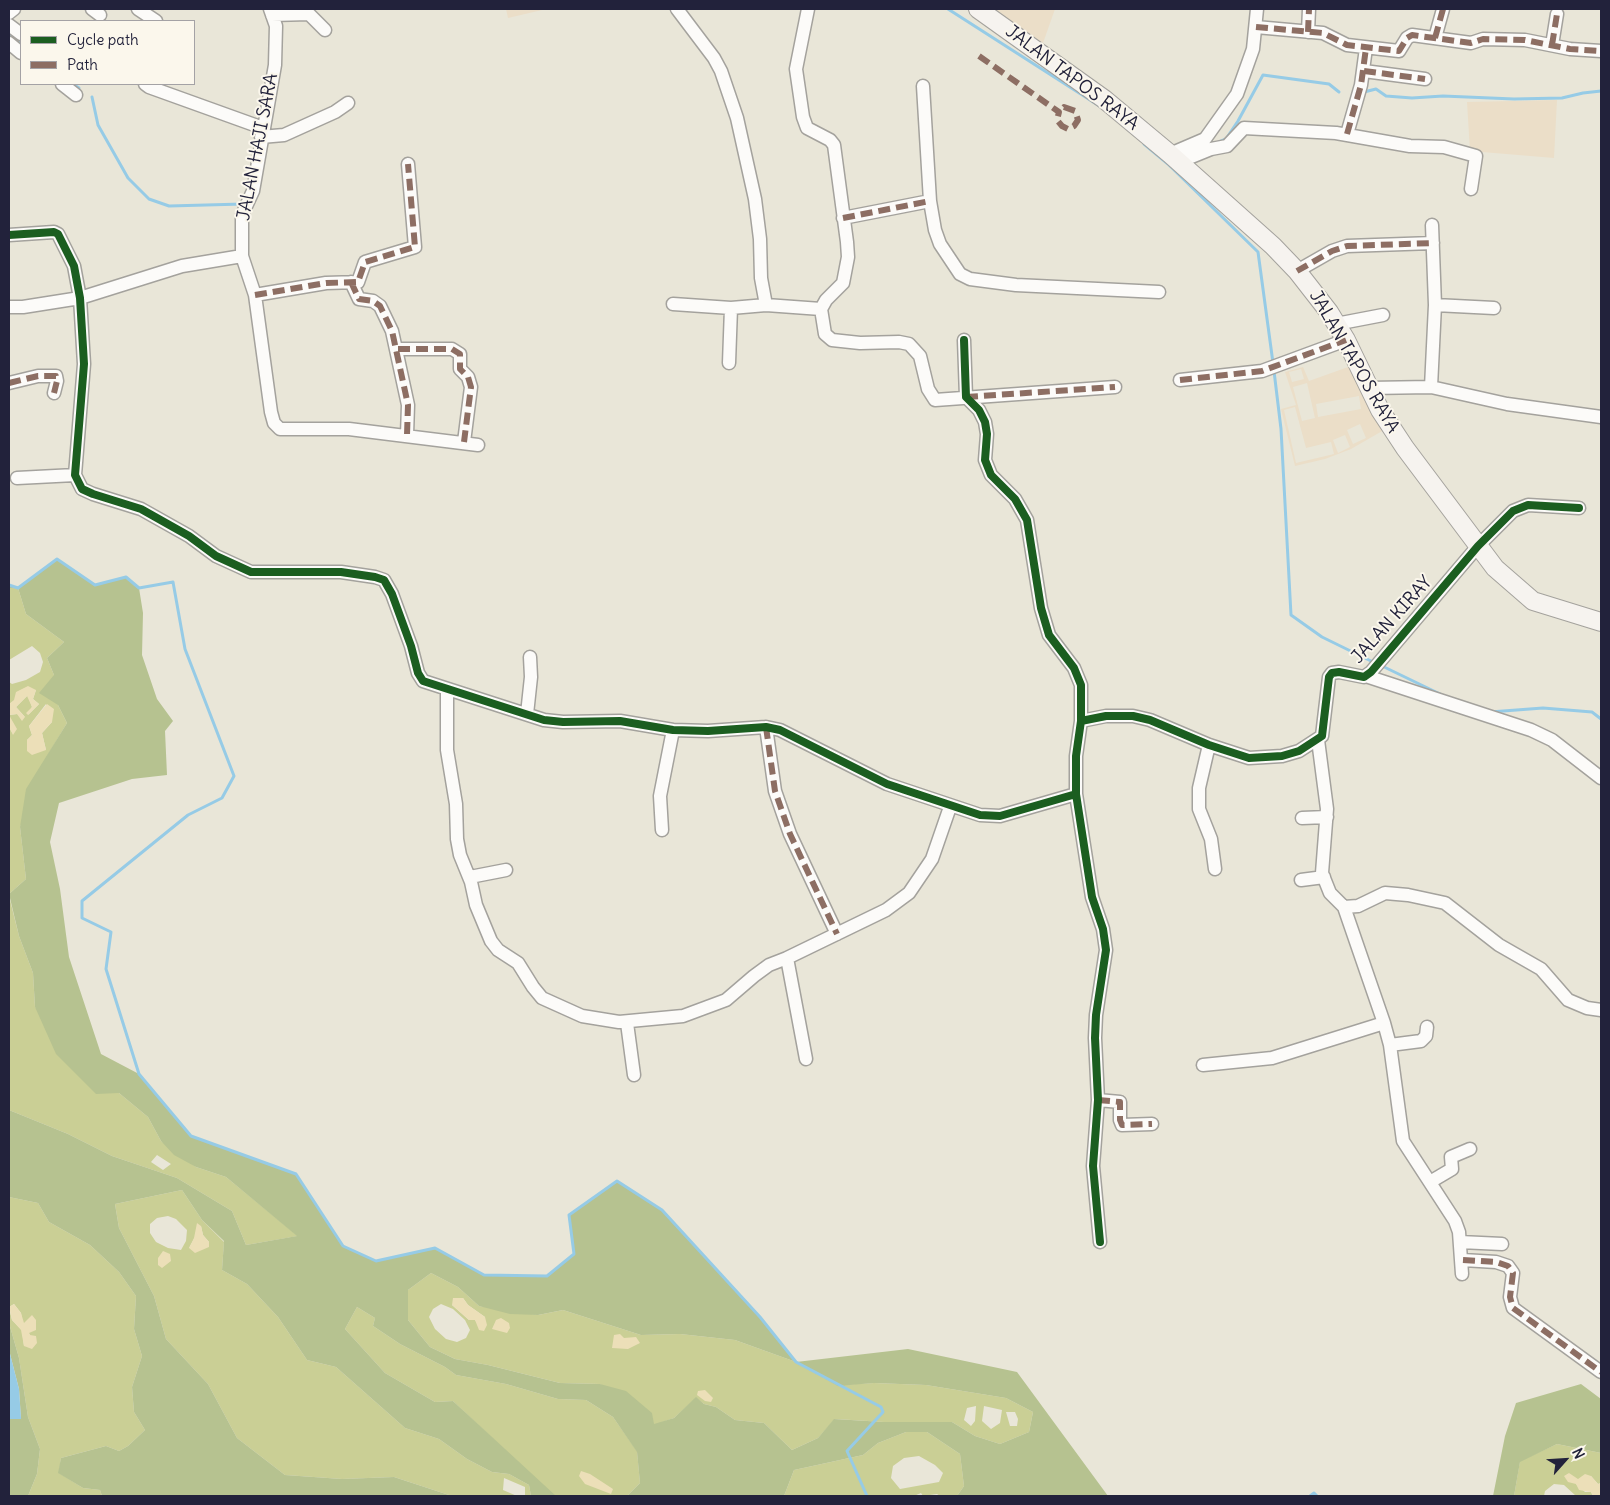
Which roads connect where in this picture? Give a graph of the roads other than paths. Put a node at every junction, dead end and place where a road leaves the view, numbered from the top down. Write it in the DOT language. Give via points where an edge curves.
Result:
graph roads {
  1 [pos="14,9"];
  2 [pos="138,9"];
  3 [pos="677,9"];
  4 [pos="808,9"];
  5 [pos="978,9"];
  6 [pos="1258,9"];
  7 [pos="1309,9"];
  8 [pos="1442,9"];
  9 [pos="271,12"];
  10 [pos="9,13"];
  11 [pos="1556,14"];
  12 [pos="154,20"];
  13 [pos="9,25"];
  14 [pos="1256,27"];
  15 [pos="325,30"];
  16 [pos="1308,32"];
  17 [pos="20,33"];
  18 [pos="1436,38"];
  19 [pos="9,43"];
  20 [pos="1552,45"];
  21 [pos="1366,48"];
  22 [pos="1601,51"];
  23 [pos="20,52"];
  24 [pos="1364,72"];
  25 [pos="1425,79"];
  26 [pos="63,85"];
  27 [pos="146,85"];
  28 [pos="923,86"];
  29 [pos="76,95"];
  30 [pos="348,103"];
  31 [pos="262,132"];
  32 [pos="1347,134"];
  33 [pos="1175,158"];
  34 [pos="408,164"];
  35 [pos="1471,189"];
  36 [pos="930,201"];
  37 [pos="843,218"];
  38 [pos="1432,225"];
  39 [pos="9,235"];
  40 [pos="1432,243"];
  41 [pos="242,256"];
  42 [pos="1297,270"];
  43 [pos="351,282"];
  44 [pos="1159,292"];
  45 [pos="255,295"];
  46 [pos="80,298"];
  47 [pos="673,304"];
  48 [pos="1435,304"];
  49 [pos="766,306"];
  50 [pos="9,307"];
  51 [pos="731,308"];
  52 [pos="1494,308"];
  53 [pos="821,309"];
  54 [pos="1383,316"];
  55 [pos="1336,324"];
  56 [pos="964,340"];
  57 [pos="1346,340"];
  58 [pos="398,349"];
  59 [pos="729,363"];
  60 [pos="1180,380"];
  61 [pos="9,383"];
  62 [pos="1115,387"];
  63 [pos="1431,387"];
  64 [pos="1369,388"];
  65 [pos="54,393"];
  66 [pos="966,397"];
  67 [pos="1601,417"];
  68 [pos="407,435"];
  69 [pos="464,442"];
  70 [pos="478,445"];
  71 [pos="75,475"];
  72 [pos="17,478"];
  73 [pos="1579,508"];
  74 [pos="1478,546"];
  75 [pos="1601,622"];
  76 [pos="530,657"];
  77 [pos="1368,674"];
  78 [pos="447,690"];
  79 [pos="527,714"];
  80 [pos="1081,721"];
  81 [pos="766,727"];
  82 [pos="673,730"];
  83 [pos="1318,740"];
  84 [pos="1210,745"];
  85 [pos="1601,778"];
  86 [pos="1076,794"];
  87 [pos="950,807"];
  88 [pos="1327,817"];
  89 [pos="1302,818"];
  90 [pos="662,830"];
  91 [pos="1215,869"];
  92 [pos="506,870"];
  93 [pos="470,877"];
  94 [pos="1324,877"];
  95 [pos="1301,880"];
  96 [pos="1344,908"];
  97 [pos="837,934"];
  98 [pos="787,958"];
  99 [pos="1601,1010"];
  100 [pos="627,1023"];
  101 [pos="1384,1023"];
  102 [pos="1427,1027"];
  103 [pos="1390,1046"];
  104 [pos="806,1059"];
  105 [pos="1203,1065"];
  106 [pos="634,1075"];
  107 [pos="1098,1100"];
  108 [pos="1152,1124"];
  109 [pos="1470,1149"];
  110 [pos="1430,1182"];
  111 [pos="1100,1242"];
  112 [pos="1460,1242"];
  113 [pos="1502,1244"];
  114 [pos="1463,1260"];
  115 [pos="1462,1274"];
  116 [pos="1601,1372"];
  1 -- 10 [label="street"];
  2 -- 12 [label="street"];
  3 -- 49 [label="street" via="721,71 737,118 755,199"];
  4 -- 37 [label="street" via="796,69 799,89 807,128 834,145"];
  5 -- 33 [label="main road, JALAN TAPOS RAYA" via="1073,75"];
  6 -- 14 [label="street"];
  7 -- 16 [label="street"];
  8 -- 18 [label="street"];
  9 -- 15 [label="street" via="309,14"];
  9 -- 31 [label="street, JALAN HAJI SARA" via="276,26 275,65"];
  11 -- 20 [label="street"];
  13 -- 17 [label="street"];
  14 -- 16 [label="street"];
  14 -- 33 [label="street" via="1251,56 1240,87 1220,120 1205,139"];
  16 -- 21 [label="street" via="1323,33 1337,41"];
  18 -- 20 [label="street" via="1471,43 1483,39 1511,39"];
  18 -- 21 [label="street" via="1409,36 1399,51"];
  19 -- 23 [label="street"];
  20 -- 22 [label="street"];
  21 -- 24 [label="street"];
  24 -- 25 [label="street"];
  24 -- 32 [label="street"];
  26 -- 29 [label="street"];
  27 -- 31 [label="street"];
  28 -- 36 [label="street"];
  30 -- 31 [label="street" via="284,135"];
  31 -- 41 [label="street, JALAN HAJI SARA" via="253,191 242,215"];
  32 -- 33 [label="street" via="1244,128 1227,146"];
  32 -- 35 [label="street" via="1410,146 1444,147 1476,156"];
  33 -- 42 [label="main road, JALAN TAPOS RAYA"];
  34 -- 43 [label="street" via="415,247 365,262 360,281"];
  36 -- 37 [label="street"];
  36 -- 44 [label="street" via="934,230 940,244 964,277 1016,285"];
  37 -- 53 [label="street" via="848,257 843,283"];
  38 -- 40 [label="street"];
  39 -- 46 [label="street" via="58,234 74,266"];
  40 -- 42 [label="street" via="1347,246"];
  40 -- 48 [label="street"];
  41 -- 45 [label="street, JALAN HAJI SARA"];
  41 -- 46 [label="street" via="182,266"];
  42 -- 55 [label="main road, JALAN TAPOS RAYA"];
  43 -- 45 [label="street"];
  43 -- 58 [label="street" via="359,299 373,301 380,306"];
  45 -- 68 [label="street, JALAN HAJI SARA" via="271,412 280,429"];
  46 -- 50 [label="street" via="23,308"];
  46 -- 71 [label="street" via="84,364"];
  47 -- 51 [label="street"];
  48 -- 52 [label="street"];
  48 -- 63 [label="street"];
  49 -- 51 [label="street"];
  49 -- 53 [label="street"];
  51 -- 59 [label="street"];
  53 -- 66 [label="street" via="825,334 832,340 909,344 920,356 928,389 935,400"];
  54 -- 55 [label="street"];
  55 -- 57 [label="main road, JALAN TAPOS RAYA"];
  56 -- 66 [label="street"];
  57 -- 60 [label="street" via="1274,366"];
  57 -- 64 [label="main road, JALAN TAPOS RAYA"];
  58 -- 68 [label="street" via="408,405"];
  58 -- 69 [label="street" via="452,349 460,354 460,369 470,381"];
  61 -- 65 [label="street" via="38,376 56,376"];
  62 -- 66 [label="street"];
  63 -- 64 [label="street"];
  63 -- 67 [label="street" via="1508,404"];
  64 -- 74 [label="main road, JALAN TAPOS RAYA" via="1405,448"];
  66 -- 80 [label="street" via="986,422 985,460 991,475 1015,499 1027,520 1049,635 1074,668 1081,685"];
  68 -- 69 [label="street"];
  69 -- 70 [label="street"];
  71 -- 72 [label="street"];
  71 -- 78 [label="street" via="82,488 141,509 189,536 216,556 251,572 341,572 384,580 392,594 418,673 423,681"];
  73 -- 74 [label="street, JALAN KIRAY" via="1524,505"];
  74 -- 75 [label="main road, JALAN TAPOS RAYA" via="1495,568 1533,601"];
  74 -- 77 [label="street, JALAN KIRAY"];
  76 -- 79 [label="street"];
  77 -- 83 [label="street, JALAN KIRAY" via="1360,677 1332,673 1323,730"];
  77 -- 85 [label="street" via="1531,730 1552,740"];
  78 -- 79 [label="street"];
  78 -- 93 [label="street" via="446,750 456,797 460,854"];
  79 -- 82 [label="street" via="544,720 620,721"];
  80 -- 84 [label="street" via="1106,716 1133,716"];
  80 -- 86 [label="street" via="1076,756"];
  81 -- 82 [label="street"];
  81 -- 87 [label="street" via="780,730 887,784"];
  81 -- 97 [label="street" via="774,791 790,834"];
  82 -- 90 [label="street" via="660,796"];
  83 -- 84 [label="street" via="1299,751 1264,758 1241,756"];
  83 -- 88 [label="street"];
  84 -- 91 [label="street" via="1199,788 1199,809 1211,839"];
  86 -- 87 [label="street" via="1000,816 980,815"];
  86 -- 107 [label="street" via="1092,897 1106,940 1106,961 1096,1015"];
  87 -- 97 [label="street" via="932,859 909,893 886,910"];
  88 -- 89 [label="street"];
  88 -- 94 [label="street" via="1322,862"];
  92 -- 93 [label="street"];
  93 -- 100 [label="street" via="476,905 491,941 518,963 537,993 548,1002 582,1016"];
  94 -- 95 [label="street"];
  94 -- 96 [label="street" via="1330,893"];
  96 -- 99 [label="street" via="1358,906 1385,893 1408,894 1444,903 1499,944 1541,969 1568,1000"];
  96 -- 101 [label="street"];
  97 -- 98 [label="street"];
  98 -- 100 [label="street" via="769,966 715,1006 683,1016"];
  98 -- 104 [label="street"];
  100 -- 106 [label="street"];
  101 -- 103 [label="street"];
  101 -- 105 [label="street" via="1272,1058"];
  102 -- 103 [label="street" via="1426,1036 1421,1041"];
  103 -- 110 [label="street" via="1403,1141"];
  107 -- 108 [label="street" via="1120,1102 1122,1125"];
  107 -- 111 [label="street" via="1094,1166"];
  109 -- 110 [label="street" via="1451,1157 1452,1168"];
  110 -- 112 [label="street" via="1455,1221"];
  112 -- 113 [label="street"];
  112 -- 114 [label="street"];
  114 -- 115 [label="street"];
  114 -- 116 [label="street" via="1508,1266 1513,1273 1512,1308"];
}
